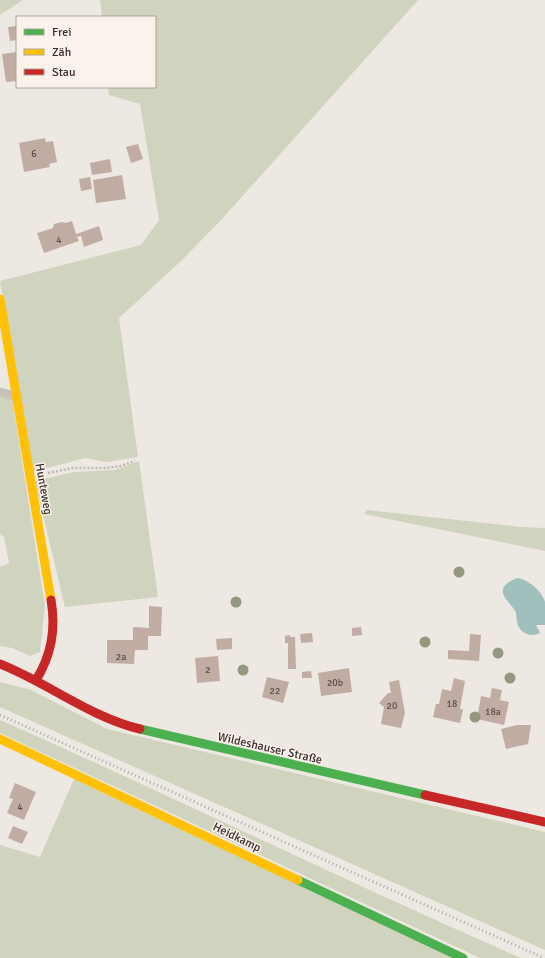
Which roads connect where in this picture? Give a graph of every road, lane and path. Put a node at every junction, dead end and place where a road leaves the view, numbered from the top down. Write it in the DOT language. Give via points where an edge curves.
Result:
graph roads {
  1 [pos="0,298"];
  2 [pos="0,392"];
  3 [pos="17,396"];
  4 [pos="135,461"];
  5 [pos="30,479"];
  6 [pos="0,664"];
  7 [pos="36,680"];
  8 [pos="0,738"];
  9 [pos="545,822"];
  10 [pos="463,958"];
  1 -- 3 [label="street, Hunteweg"];
  2 -- 3 [label="lane"];
  3 -- 5 [label="street, Hunteweg"];
  4 -- 5 [label="path" via="106,468 73,468"];
  5 -- 7 [label="street, Hunteweg" via="52,605 52,639 48,662"];
  6 -- 7 [label="street, Wildeshauser Straße"];
  7 -- 9 [label="street, Wildeshauser Straße" via="88,709 128,726"];
  8 -- 10 [label="street, Heidkamp"];
}
